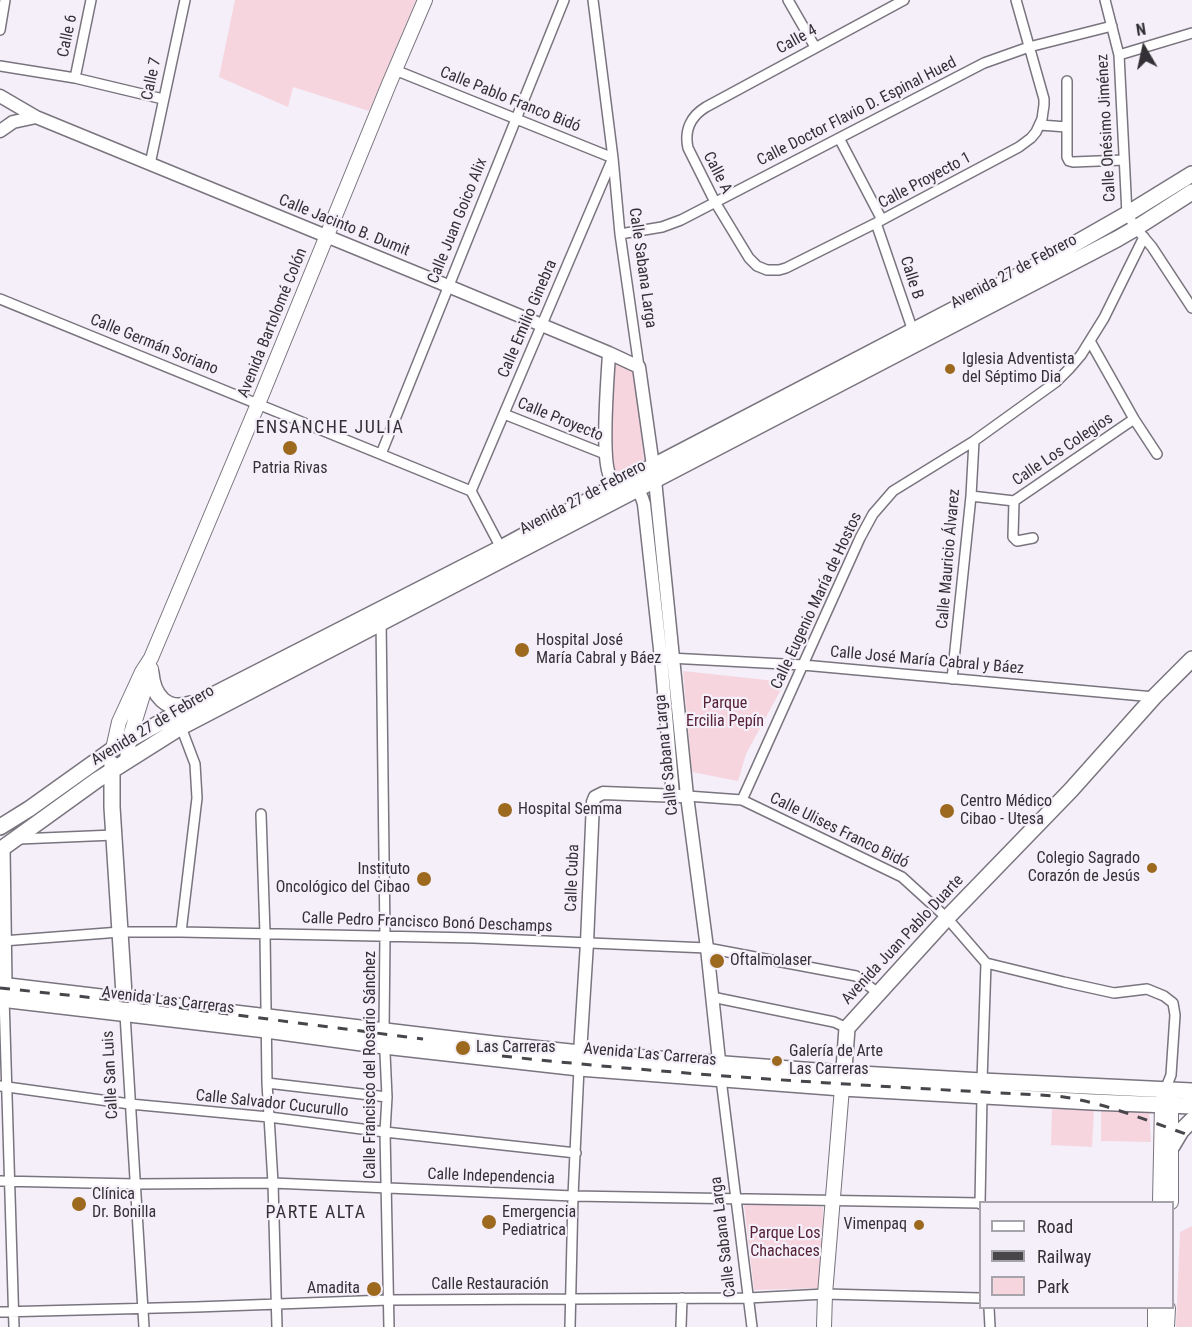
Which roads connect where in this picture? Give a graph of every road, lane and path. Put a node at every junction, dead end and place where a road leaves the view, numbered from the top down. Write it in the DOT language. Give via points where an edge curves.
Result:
graph roads {
  1 [pos="5,0"];
  2 [pos="91,0"];
  3 [pos="185,0"];
  4 [pos="425,0"];
  5 [pos="564,0"];
  6 [pos="593,0"];
  7 [pos="788,0"];
  8 [pos="904,0"];
  9 [pos="1016,0"];
  10 [pos="1105,0"];
  11 [pos="1112,26"];
  12 [pos="0,30"];
  13 [pos="1192,33"];
  14 [pos="815,47"];
  15 [pos="1029,47"];
  16 [pos="1119,55"];
  17 [pos="0,66"];
  18 [pos="395,70"];
  19 [pos="75,78"];
  20 [pos="1067,81"];
  21 [pos="0,96"];
  22 [pos="163,99"];
  23 [pos="706,107"];
  24 [pos="36,117"];
  25 [pos="516,118"];
  26 [pos="1040,125"];
  27 [pos="1067,127"];
  28 [pos="0,131"];
  29 [pos="839,138"];
  30 [pos="613,158"];
  31 [pos="1124,160"];
  32 [pos="150,164"];
  33 [pos="1192,174"];
  34 [pos="1192,192"];
  35 [pos="715,202"];
  36 [pos="1127,214"];
  37 [pos="879,221"];
  38 [pos="1140,233"];
  39 [pos="620,234"];
  40 [pos="327,236"];
  41 [pos="745,254"];
  42 [pos="448,286"];
  43 [pos="0,299"];
  44 [pos="1192,308"];
  45 [pos="541,325"];
  46 [pos="915,336"];
  47 [pos="1090,341"];
  48 [pos="609,353"];
  49 [pos="639,367"];
  50 [pos="258,404"];
  51 [pos="504,414"];
  52 [pos="1134,419"];
  53 [pos="974,441"];
  54 [pos="381,454"];
  55 [pos="605,454"];
  56 [pos="1157,454"];
  57 [pos="654,473"];
  58 [pos="619,484"];
  59 [pos="637,489"];
  60 [pos="471,491"];
  61 [pos="971,496"];
  62 [pos="1014,501"];
  63 [pos="1033,538"];
  64 [pos="501,548"];
  65 [pos="381,616"];
  66 [pos="661,658"];
  67 [pos="674,658"];
  68 [pos="1192,659"];
  69 [pos="151,666"];
  70 [pos="803,666"];
  71 [pos="952,679"];
  72 [pos="1154,697"];
  73 [pos="199,702"];
  74 [pos="181,727"];
  75 [pos="129,740"];
  76 [pos="113,749"];
  77 [pos="128,761"];
  78 [pos="111,771"];
  79 [pos="82,791"];
  80 [pos="673,795"];
  81 [pos="687,796"];
  82 [pos="742,800"];
  83 [pos="112,807"];
  84 [pos="261,814"];
  85 [pos="0,828"];
  86 [pos="114,835"];
  87 [pos="16,839"];
  88 [pos="1,849"];
  89 [pos="947,918"];
  90 [pos="120,932"];
  91 [pos="181,932"];
  92 [pos="265,933"];
  93 [pos="385,935"];
  94 [pos="3,941"];
  95 [pos="587,943"];
  96 [pos="707,948"];
  97 [pos="986,963"];
  98 [pos="2,992"];
  99 [pos="878,993"];
  100 [pos="712,997"];
  101 [pos="125,1007"];
  102 [pos="265,1023"];
  103 [pos="847,1028"];
  104 [pos="384,1030"];
  105 [pos="384,1046"];
  106 [pos="580,1060"];
  107 [pos="720,1071"];
  108 [pos="843,1080"];
  109 [pos="267,1083"];
  110 [pos="3,1086"];
  111 [pos="982,1088"];
  112 [pos="1192,1090"];
  113 [pos="387,1097"];
  114 [pos="1167,1097"];
  115 [pos="130,1104"];
  116 [pos="1192,1106"];
  117 [pos="269,1117"];
  118 [pos="1192,1120"];
  119 [pos="385,1132"];
  120 [pos="1172,1146"];
  121 [pos="576,1154"];
  122 [pos="4,1181"];
  123 [pos="273,1183"];
  124 [pos="135,1184"];
  125 [pos="387,1188"];
  126 [pos="573,1196"];
  127 [pos="737,1198"];
  128 [pos="834,1200"];
  129 [pos="981,1201"];
  130 [pos="1160,1201"];
  131 [pos="1171,1201"];
  132 [pos="979,1203"];
  133 [pos="825,1294"];
  134 [pos="682,1298"];
  135 [pos="748,1298"];
  136 [pos="979,1298"];
  137 [pos="570,1299"];
  138 [pos="388,1300"];
  139 [pos="276,1303"];
  140 [pos="143,1308"];
  141 [pos="989,1309"];
  142 [pos="1155,1309"];
  143 [pos="1168,1309"];
  144 [pos="0,1312"];
  145 [pos="13,1312"];
  146 [pos="14,1327"];
  147 [pos="144,1327"];
  148 [pos="277,1327"];
  149 [pos="389,1327"];
  150 [pos="570,1327"];
  151 [pos="681,1327"];
  152 [pos="752,1327"];
  153 [pos="824,1327"];
  154 [pos="990,1327"];
  155 [pos="1155,1327"];
  156 [pos="1167,1327"];
  1 -- 12 [label="street"];
  2 -- 19 [label="street, Calle 6"];
  3 -- 22 [label="street, Calle 7"];
  4 -- 18 [label="main road, Avenida Bartolomé Colón"];
  5 -- 25 [label="street, Calle Juan Goico Alix"];
  6 -- 30 [label="street, Calle Sabana Larga"];
  7 -- 14 [label="street"];
  8 -- 14 [label="street, Calle 4"];
  9 -- 15 [label="street"];
  10 -- 11 [label="street, Calle Onésimo Jiménez"];
  11 -- 15 [label="street, Calle Doctor Flavio D. Espinal Hued"];
  11 -- 16 [label="street, Calle Onésimo Jiménez"];
  13 -- 16 [label="street"];
  14 -- 23 [label="street, Calle 4"];
  15 -- 26 [label="street" via="1044,99"];
  15 -- 29 [label="street, Calle Doctor Flavio D. Espinal Hued" via="984,63"];
  16 -- 31 [label="street, Calle Onésimo Jiménez"];
  17 -- 19 [label="street"];
  18 -- 25 [label="street, Calle Pablo Franco Bidó"];
  18 -- 40 [label="main road, Avenida Bartolomé Colón"];
  19 -- 22 [label="street"];
  20 -- 27 [label="street"];
  21 -- 24 [label="street, Calle Jacinto B. Dumit"];
  22 -- 32 [label="street, Calle 7"];
  23 -- 35 [label="street, Calle A" via="692,118 686,140"];
  24 -- 28 [label="street" via="13,122"];
  24 -- 32 [label="street, Calle Jacinto B. Dumit"];
  25 -- 30 [label="street, Calle Pablo Franco Bidó"];
  25 -- 42 [label="street, Calle Juan Goico Alix"];
  26 -- 27 [label="street"];
  26 -- 37 [label="street, Calle Proyecto 1" via="1019,147"];
  27 -- 31 [label="street" via="1069,161"];
  29 -- 35 [label="street, Calle Doctor Flavio D. Espinal Hued"];
  29 -- 37 [label="street, Calle B"];
  30 -- 39 [label="street, Calle Sabana Larga"];
  30 -- 45 [label="street, Calle Emilio Ginebra"];
  31 -- 36 [label="street, Calle Onésimo Jiménez"];
  32 -- 40 [label="street, Calle Jacinto B. Dumit"];
  33 -- 36 [label="main road, Avenida 27 de Febrero"];
  34 -- 38 [label="main road, Avenida 27 de Febrero"];
  35 -- 39 [label="street, Calle Doctor Flavio D. Espinal Hued" via="672,224"];
  35 -- 41 [label="street, Calle A"];
  36 -- 38 [label="street, Calle Onésimo Jiménez"];
  36 -- 46 [label="main road, Avenida 27 de Febrero"];
  37 -- 41 [label="street, Calle Proyecto 1" via="779,270 762,268"];
  37 -- 46 [label="street, Calle B"];
  38 -- 44 [label="street, Calle Onésimo Jiménez"];
  38 -- 46 [label="main road, Avenida 27 de Febrero"];
  38 -- 47 [label="street, Calle Eugenio María de Hostos" via="1116,295"];
  39 -- 49 [label="street, Calle Sabana Larga"];
  40 -- 42 [label="street, Calle Jacinto B. Dumit"];
  40 -- 50 [label="main road, Avenida Bartolomé Colón"];
  42 -- 45 [label="street, Calle Jacinto B. Dumit"];
  42 -- 54 [label="street, Calle Juan Goico Alix"];
  43 -- 50 [label="street, Calle Germán Soriano"];
  45 -- 48 [label="street, Calle Jacinto B. Dumit"];
  45 -- 51 [label="street, Calle Emilio Ginebra"];
  46 -- 57 [label="main road, Avenida 27 de Febrero"];
  47 -- 52 [label="street"];
  47 -- 53 [label="street, Calle Eugenio María de Hostos" via="1056,382"];
  48 -- 49 [label="street, Calle Jacinto B. Dumit"];
  48 -- 55 [label="street"];
  49 -- 57 [label="street, Calle Sabana Larga"];
  50 -- 54 [label="street, Calle Germán Soriano"];
  50 -- 69 [label="main road, Avenida Bartolomé Colón"];
  51 -- 55 [label="street, Calle Proyecto"];
  51 -- 60 [label="street, Calle Emilio Ginebra"];
  52 -- 56 [label="street"];
  52 -- 62 [label="street, Calle Los Colegios"];
  53 -- 61 [label="street, Calle Mauricio Álvarez"];
  53 -- 70 [label="street, Calle Eugenio María de Hostos" via="893,491 873,514"];
  54 -- 60 [label="street, Calle Germán Soriano"];
  55 -- 58 [label="street" via="608,473"];
  57 -- 58 [label="main road, Avenida 27 de Febrero"];
  57 -- 59 [label="main road, Avenida 27 de Febrero"];
  57 -- 67 [label="street, Calle Sabana Larga"];
  58 -- 59 [label="street"];
  58 -- 64 [label="main road, Avenida 27 de Febrero"];
  59 -- 65 [label="main road, Avenida 27 de Febrero"];
  59 -- 66 [label="street, Calle Sabana Larga" via="645,509"];
  60 -- 64 [label="street"];
  61 -- 62 [label="street, Calle Los Colegios"];
  61 -- 71 [label="street, Calle Mauricio Álvarez"];
  62 -- 63 [label="street" via="1013,537 1017,541"];
  64 -- 65 [label="main road, Avenida 27 de Febrero"];
  65 -- 73 [label="main road, Avenida 27 de Febrero"];
  65 -- 74 [label="main road, Avenida 27 de Febrero"];
  65 -- 93 [label="street, Calle Francisco del Rosario Sánchez"];
  66 -- 67 [label="street, Calle José María Cabral y Báez"];
  66 -- 80 [label="street, Calle Sabana Larga"];
  67 -- 70 [label="street, Calle José María Cabral y Báez"];
  67 -- 81 [label="street, Calle Sabana Larga"];
  68 -- 72 [label="main road, Avenida Juan Pablo Duarte"];
  69 -- 73 [label="main road" via="157,696 169,705"];
  69 -- 75 [label="main road, Avenida Bartolomé Colón"];
  69 -- 76 [label="main road, Avenida Bartolomé Colón" via="142,672 119,722"];
  70 -- 71 [label="street, Calle José María Cabral y Báez"];
  70 -- 82 [label="street, Calle Eugenio María de Hostos"];
  71 -- 72 [label="street, Calle José María Cabral y Báez"];
  72 -- 89 [label="main road, Avenida Juan Pablo Duarte"];
  73 -- 75 [label="main road, Avenida 27 de Febrero"];
  74 -- 77 [label="main road, Avenida 27 de Febrero"];
  74 -- 91 [label="street" via="195,764 197,798"];
  75 -- 76 [label="main road, Avenida 27 de Febrero"];
  75 -- 77 [label="main road, Avenida Bartolomé Colón"];
  76 -- 78 [label="main road, Calle San Luis"];
  76 -- 85 [label="main road, Avenida 27 de Febrero"];
  77 -- 78 [label="main road, Avenida 27 de Febrero"];
  78 -- 79 [label="main road, Avenida 27 de Febrero"];
  78 -- 83 [label="main road, Calle San Luis"];
  79 -- 83 [label="main road" via="108,799"];
  79 -- 87 [label="main road, Avenida 27 de Febrero"];
  80 -- 81 [label="street, Calle Cuba"];
  80 -- 95 [label="street, Calle Cuba" via="595,796"];
  81 -- 82 [label="street, Calle Ulises Franco Bidó"];
  81 -- 96 [label="street, Calle Sabana Larga"];
  82 -- 89 [label="street, Calle Ulises Franco Bidó" via="902,877"];
  83 -- 86 [label="main road, Calle San Luis"];
  84 -- 92 [label="street"];
  86 -- 87 [label="street"];
  86 -- 90 [label="main road, Calle San Luis"];
  87 -- 88 [label="main road, Avenida 27 de Febrero"];
  88 -- 94 [label="main road"];
  89 -- 97 [label="street, Calle Ulises Franco Bidó"];
  89 -- 99 [label="main road, Avenida Juan Pablo Duarte"];
  90 -- 91 [label="street, Calle Pedro Francisco Bonó Deschamps"];
  90 -- 94 [label="street, Calle Pedro Francisco Bonó Deschamps"];
  90 -- 101 [label="main road, Calle San Luis"];
  91 -- 92 [label="street, Calle Pedro Francisco Bonó Deschamps"];
  92 -- 93 [label="street, Calle Pedro Francisco Bonó Deschamps"];
  92 -- 102 [label="street"];
  93 -- 95 [label="street, Calle Pedro Francisco Bonó Deschamps"];
  93 -- 104 [label="street, Calle Francisco del Rosario Sánchez"];
  94 -- 98 [label="main road"];
  95 -- 96 [label="street, Calle Pedro Francisco Bonó Deschamps"];
  95 -- 106 [label="street, Calle Cuba"];
  96 -- 99 [label="street, Calle Pedro Francisco Bonó Deschamps" via="856,976"];
  96 -- 100 [label="street, Calle Sabana Larga"];
  97 -- 111 [label="street"];
  97 -- 114 [label="street" via="1114,993 1147,989 1164,996 1173,1003 1175,1015"];
  98 -- 101 [label="main road, Avenida Las Carreras"];
  98 -- 110 [label="street"];
  99 -- 103 [label="main road, Avenida Juan Pablo Duarte"];
  100 -- 103 [label="street"];
  100 -- 107 [label="street, Calle Sabana Larga"];
  101 -- 102 [label="main road, Avenida Las Carreras"];
  101 -- 115 [label="street, Calle San Luis"];
  102 -- 104 [label="main road, Avenida Las Carreras"];
  102 -- 105 [label="main road, Avenida Las Carreras"];
  102 -- 109 [label="street"];
  103 -- 108 [label="main road, Avenida Juan Pablo Duarte"];
  104 -- 105 [label="street, Calle Francisco del Rosario Sánchez"];
  104 -- 106 [label="main road, Avenida Las Carreras"];
  105 -- 106 [label="main road, Avenida Las Carreras"];
  105 -- 113 [label="street, Calle Francisco del Rosario Sánchez"];
  106 -- 107 [label="main road, Avenida Las Carreras"];
  106 -- 121 [label="street, Calle Cuba"];
  107 -- 108 [label="main road, Avenida Las Carreras"];
  107 -- 127 [label="street, Calle Sabana Larga"];
  108 -- 111 [label="main road, Avenida Las Carreras"];
  108 -- 128 [label="main road, Avenida Juan Pablo Duarte"];
  109 -- 113 [label="street"];
  109 -- 117 [label="street"];
  110 -- 115 [label="street, Calle Salvador Cucurullo"];
  110 -- 122 [label="street"];
  111 -- 114 [label="main road, Avenida Las Carreras"];
  111 -- 129 [label="street"];
  112 -- 114 [label="main road, Avenida Las Carreras"];
  113 -- 119 [label="street, Calle Francisco del Rosario Sánchez"];
  114 -- 116 [label="main road, Avenida Las Carreras"];
  114 -- 120 [label="main road"];
  114 -- 130 [label="main road"];
  115 -- 117 [label="street, Calle Salvador Cucurullo"];
  115 -- 124 [label="street, Calle San Luis"];
  117 -- 119 [label="street, Calle Salvador Cucurullo"];
  117 -- 123 [label="street"];
  118 -- 120 [label="main road"];
  119 -- 121 [label="street, Calle Salvador Cucurullo"];
  119 -- 125 [label="street, Calle Francisco del Rosario Sánchez"];
  120 -- 131 [label="main road"];
  121 -- 126 [label="street, Calle Cuba"];
  122 -- 124 [label="street, Calle Independencia"];
  122 -- 145 [label="street"];
  123 -- 124 [label="street, Calle Independencia"];
  123 -- 125 [label="street, Calle Independencia"];
  123 -- 139 [label="street"];
  124 -- 140 [label="street, Calle San Luis"];
  125 -- 126 [label="street, Calle Independencia"];
  125 -- 138 [label="street, Calle Francisco del Rosario Sánchez"];
  126 -- 127 [label="street, Calle Independencia"];
  126 -- 137 [label="street, Calle Cuba"];
  127 -- 128 [label="street, Calle Independencia"];
  127 -- 135 [label="street, Calle Sabana Larga"];
  128 -- 132 [label="street, Calle Independencia"];
  128 -- 133 [label="main road, Avenida Juan Pablo Duarte"];
  133 -- 135 [label="street, Calle Restauración"];
  133 -- 136 [label="street, Calle Restauración"];
  133 -- 153 [label="main road, Avenida Juan Pablo Duarte"];
  134 -- 135 [label="street, Calle Restauración"];
  134 -- 137 [label="street, Calle Restauración"];
  134 -- 151 [label="street"];
  135 -- 152 [label="street, Calle Sabana Larga"];
  137 -- 138 [label="street, Calle Restauración"];
  137 -- 150 [label="street, Calle Cuba"];
  138 -- 139 [label="street, Calle Restauración"];
  138 -- 149 [label="street, Calle Francisco del Rosario Sánchez"];
  139 -- 140 [label="street, Calle Restauración"];
  139 -- 148 [label="street"];
  140 -- 145 [label="street, Calle Restauración"];
  140 -- 147 [label="street, Calle San Luis"];
  141 -- 154 [label="street"];
  142 -- 155 [label="main road"];
  143 -- 156 [label="main road"];
  144 -- 145 [label="street, Calle Restauración"];
  145 -- 146 [label="street"];
}
